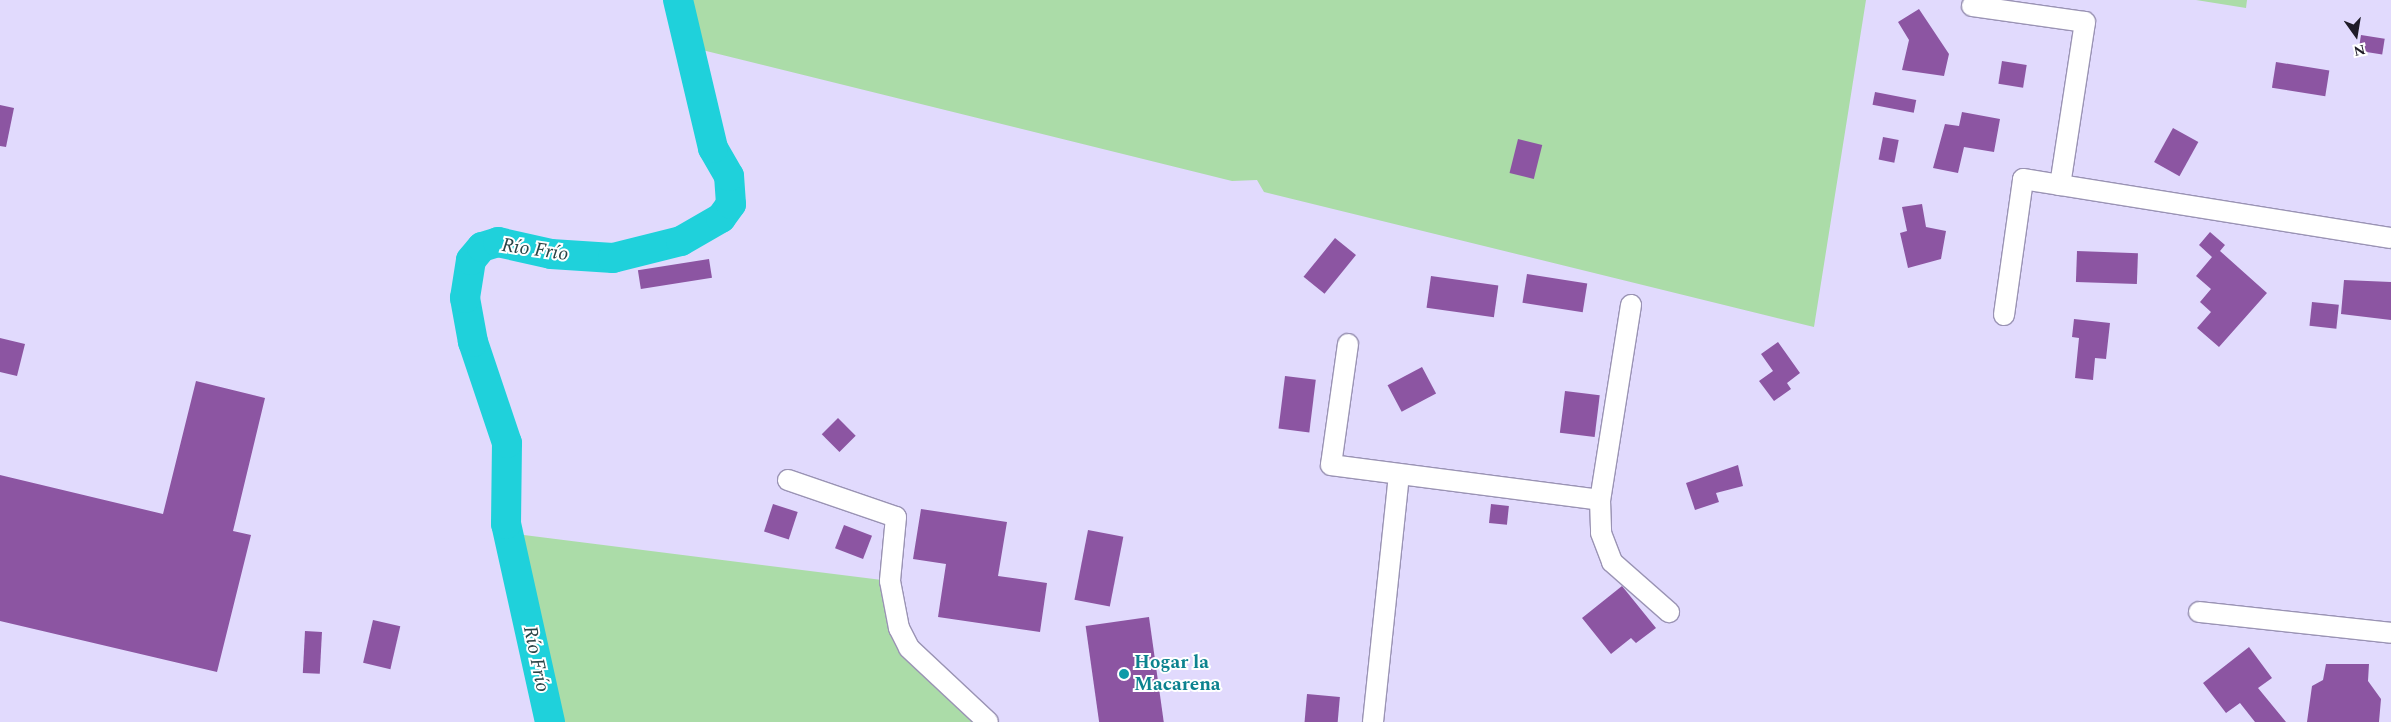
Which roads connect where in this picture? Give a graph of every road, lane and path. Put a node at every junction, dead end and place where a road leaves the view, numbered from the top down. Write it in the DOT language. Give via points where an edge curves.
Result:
graph roads {
  1 [pos="1972,6"];
  2 [pos="2060,185"];
  3 [pos="2391,238"];
  4 [pos="1631,305"];
  5 [pos="2004,315"];
  6 [pos="1348,344"];
  7 [pos="1399,476"];
  8 [pos="788,480"];
  9 [pos="1600,500"];
  10 [pos="1669,612"];
  11 [pos="2199,612"];
  12 [pos="2391,633"];
  13 [pos="988,722"];
  14 [pos="1373,722"];
  1 -- 2 [label="street" via="2085,22"];
  2 -- 3 [label="street"];
  2 -- 5 [label="street" via="2024,179"];
  4 -- 9 [label="street"];
  6 -- 7 [label="street" via="1331,465"];
  7 -- 9 [label="street"];
  7 -- 14 [label="street"];
  8 -- 13 [label="street" via="896,517 890,581 898,628 909,648"];
  9 -- 10 [label="street" via="1601,533 1612,562"];
  11 -- 12 [label="street"];
}
